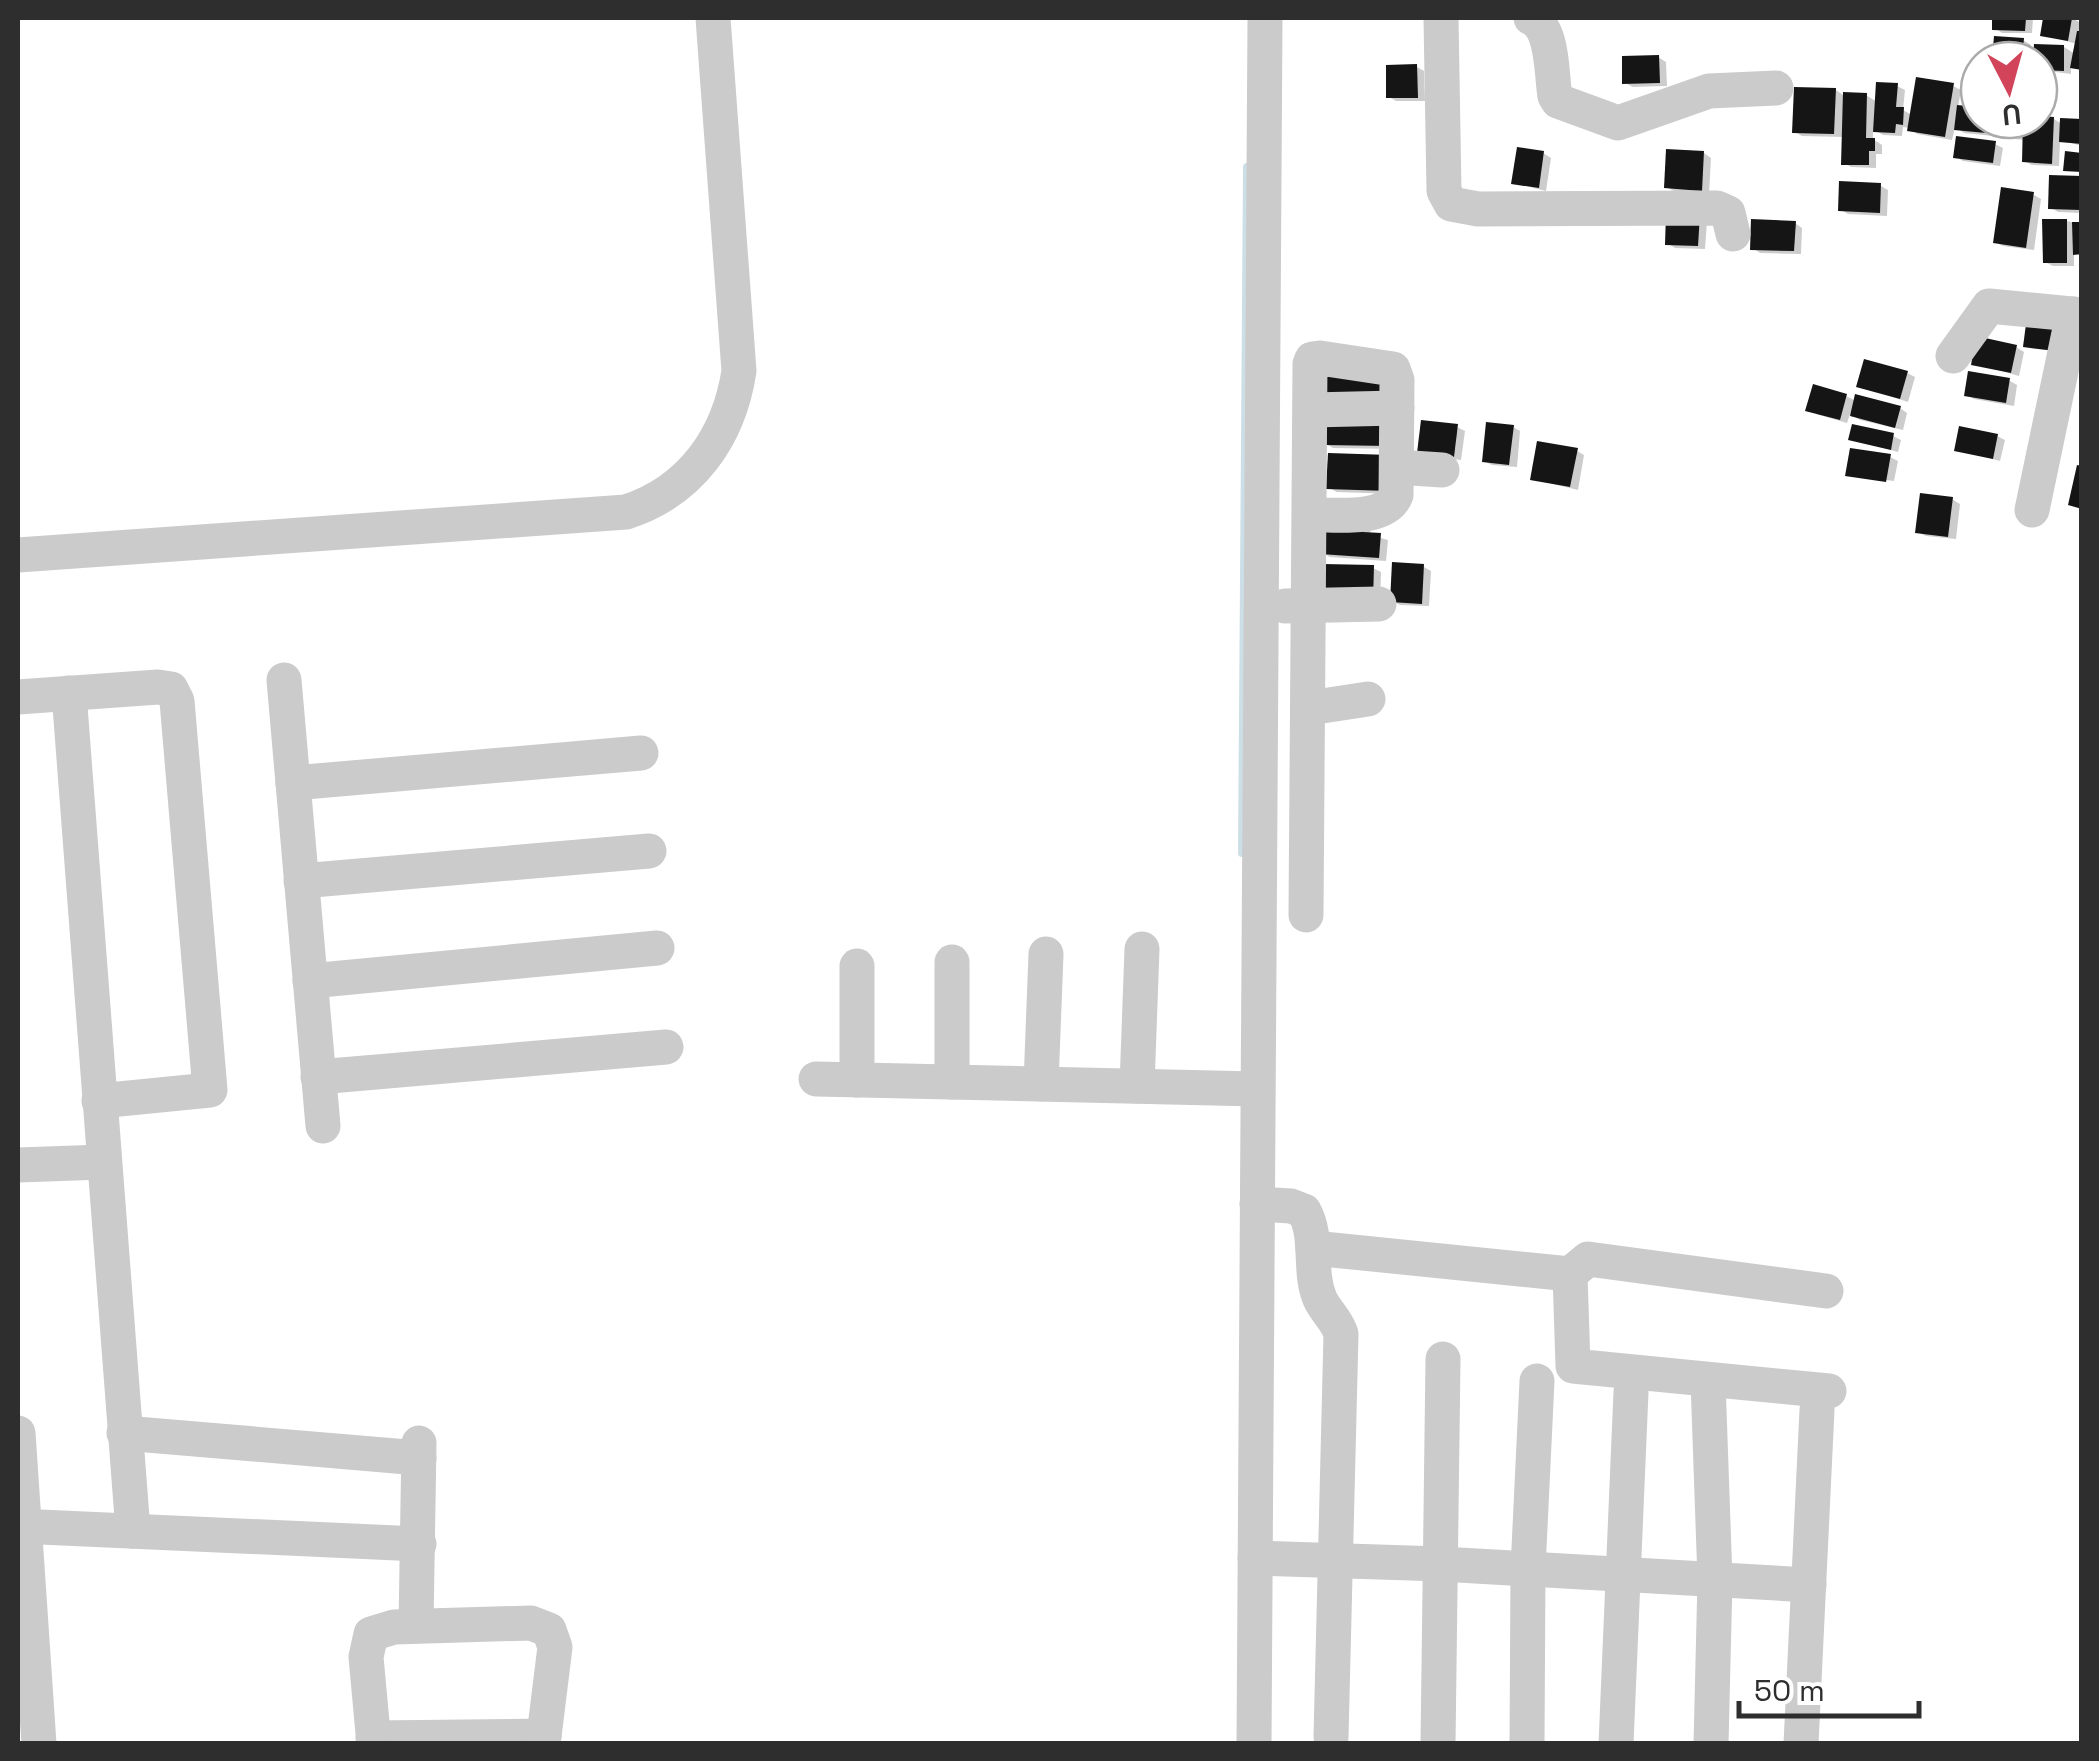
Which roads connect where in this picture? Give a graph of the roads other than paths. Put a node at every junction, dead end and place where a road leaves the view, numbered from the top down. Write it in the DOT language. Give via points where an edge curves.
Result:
graph roads {
  1 [pos="713,18"];
  2 [pos="1266,18"];
  3 [pos="1441,18"];
  4 [pos="1531,18"];
  5 [pos="1776,88"];
  6 [pos="1732,234"];
  7 [pos="2077,314"];
  8 [pos="1953,356"];
  9 [pos="1397,408"];
  10 [pos="1311,410"];
  11 [pos="1396,467"];
  12 [pos="1442,470"];
  13 [pos="2032,510"];
  14 [pos="1310,515"];
  15 [pos="18,555"];
  16 [pos="1379,604"];
  17 [pos="1261,605"];
  18 [pos="1309,606"];
  19 [pos="284,680"];
  20 [pos="68,694"];
  21 [pos="18,697"];
  22 [pos="1368,700"];
  23 [pos="1309,708"];
  24 [pos="641,753"];
  25 [pos="293,782"];
  26 [pos="650,851"];
  27 [pos="301,881"];
  28 [pos="1306,914"];
  29 [pos="657,948"];
  30 [pos="1142,948"];
  31 [pos="1046,954"];
  32 [pos="952,962"];
  33 [pos="857,966"];
  34 [pos="310,981"];
  35 [pos="666,1047"];
  36 [pos="318,1076"];
  37 [pos="816,1079"];
  38 [pos="856,1080"];
  39 [pos="952,1082"];
  40 [pos="1041,1084"];
  41 [pos="1136,1086"];
  42 [pos="1247,1088"];
  43 [pos="99,1101"];
  44 [pos="323,1126"];
  45 [pos="102,1162"];
  46 [pos="18,1165"];
  47 [pos="1257,1204"];
  48 [pos="1313,1248"];
  49 [pos="1570,1274"];
  50 [pos="1826,1291"];
  51 [pos="1443,1358"];
  52 [pos="1708,1380"];
  53 [pos="1536,1381"];
  54 [pos="1631,1392"];
  55 [pos="124,1432"];
  56 [pos="18,1433"];
  57 [pos="21,1526"];
  58 [pos="134,1531"];
  59 [pos="419,1544"];
  60 [pos="1255,1558"];
  61 [pos="1334,1560"];
  62 [pos="1441,1564"];
  63 [pos="1528,1569"];
  64 [pos="1622,1574"];
  65 [pos="1715,1580"];
  66 [pos="1810,1585"];
  67 [pos="416,1626"];
  68 [pos="1332,1737"];
  69 [pos="544,1740"];
  70 [pos="374,1741"];
  71 [pos="40,1744"];
  72 [pos="1254,1744"];
  73 [pos="1438,1744"];
  74 [pos="1527,1744"];
  75 [pos="1616,1744"];
  76 [pos="1710,1744"];
  77 [pos="1801,1744"];
  1 -- 15 [label="street" via="739,371 724,428 655,503 626,512"];
  2 -- 17 [label="street"];
  3 -- 6 [label="street" via="1444,191 1451,204 1478,210 1717,208 1728,213"];
  4 -- 5 [label="street" via="1545,31 1558,101 1618,123 1709,91"];
  7 -- 8 [label="street" via="1989,306"];
  7 -- 13 [label="street"];
  9 -- 10 [label="street"];
  9 -- 10 [label="street" via="1392,368 1317,358 1310,364"];
  9 -- 11 [label="street"];
  10 -- 14 [label="street"];
  11 -- 12 [label="street"];
  11 -- 14 [label="street" via="1396,495 1386,509"];
  14 -- 18 [label="street"];
  16 -- 18 [label="street"];
  17 -- 18 [label="street"];
  17 -- 42 [label="street"];
  18 -- 23 [label="street"];
  19 -- 25 [label="street"];
  20 -- 21 [label="street"];
  20 -- 43 [label="street"];
  20 -- 43 [label="street" via="158,687 171,689 176,701 210,1090"];
  22 -- 23 [label="street"];
  23 -- 28 [label="street" via="1320,798"];
  24 -- 25 [label="street"];
  25 -- 27 [label="street"];
  26 -- 27 [label="street"];
  27 -- 34 [label="street"];
  29 -- 34 [label="street"];
  30 -- 41 [label="street"];
  31 -- 40 [label="street"];
  32 -- 39 [label="street"];
  33 -- 38 [label="street"];
  34 -- 36 [label="street"];
  35 -- 36 [label="street"];
  36 -- 44 [label="street"];
  37 -- 38 [label="street"];
  38 -- 39 [label="street"];
  39 -- 40 [label="street"];
  40 -- 41 [label="street"];
  41 -- 42 [label="street"];
  42 -- 47 [label="street"];
  43 -- 45 [label="street"];
  45 -- 46 [label="street"];
  45 -- 55 [label="street"];
  47 -- 48 [label="street" via="1304,1211"];
  47 -- 60 [label="street"];
  48 -- 49 [label="street"];
  48 -- 61 [label="street" via="1321,1300 1341,1334"];
  49 -- 50 [label="street" via="1588,1260"];
  49 -- 52 [label="street" via="1574,1366"];
  51 -- 62 [label="street"];
  52 -- 65 [label="street"];
  52 -- 66 [label="street" via="1823,1400"];
  53 -- 63 [label="street"];
  54 -- 64 [label="street"];
  55 -- 58 [label="street"];
  55 -- 59 [label="street" via="419,1451"];
  56 -- 57 [label="street"];
  57 -- 58 [label="street"];
  57 -- 71 [label="street"];
  58 -- 59 [label="street"];
  59 -- 67 [label="street"];
  60 -- 61 [label="street"];
  60 -- 72 [label="street"];
  61 -- 62 [label="street"];
  61 -- 68 [label="street"];
  62 -- 63 [label="street"];
  62 -- 73 [label="street"];
  63 -- 64 [label="street"];
  63 -- 74 [label="street"];
  64 -- 65 [label="street"];
  64 -- 75 [label="street"];
  65 -- 66 [label="street"];
  65 -- 76 [label="street"];
  66 -- 77 [label="street"];
  67 -- 69 [label="street" via="531,1623 550,1630"];
  67 -- 70 [label="street" via="371,1634 366,1657"];
  69 -- 70 [label="street"];
}
